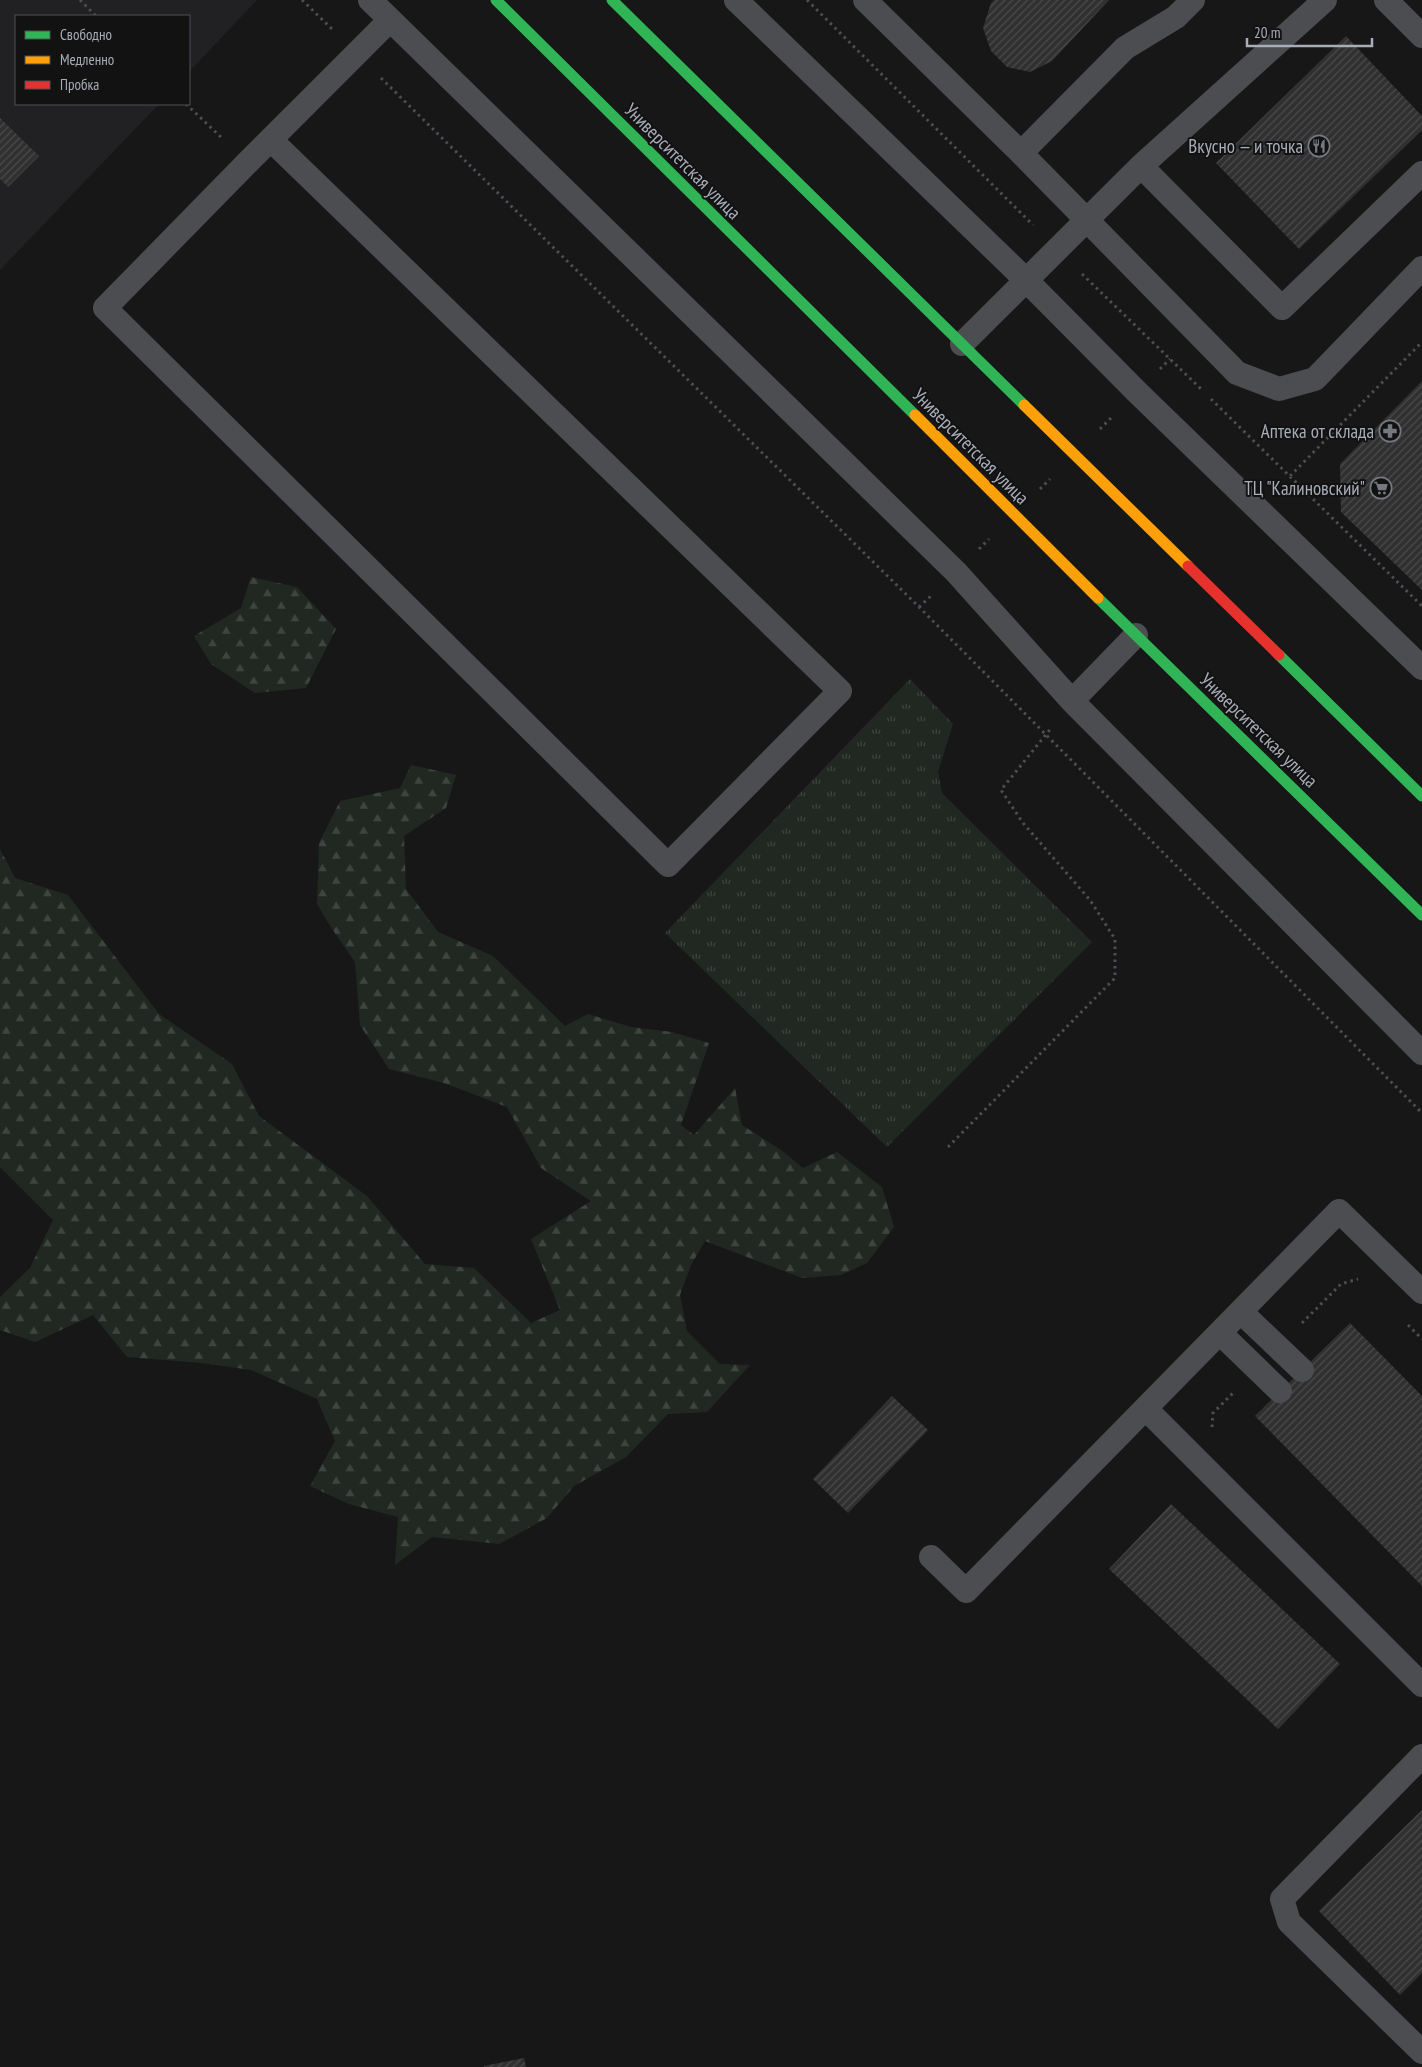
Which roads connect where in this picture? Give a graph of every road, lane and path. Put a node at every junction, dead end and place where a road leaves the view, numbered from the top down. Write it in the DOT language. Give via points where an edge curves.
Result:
graph roads {
  1 [pos="80,0"];
  2 [pos="302,0"];
  3 [pos="370,0"];
  4 [pos="496,0"];
  5 [pos="612,0"];
  6 [pos="736,0"];
  7 [pos="807,0"];
  8 [pos="865,0"];
  9 [pos="1193,0"];
  10 [pos="1325,0"];
  11 [pos="1386,0"];
  12 [pos="95,15"];
  13 [pos="390,20"];
  14 [pos="1422,36"];
  15 [pos="356,53"];
  16 [pos="187,105"];
  17 [pos="271,140"];
  18 [pos="1021,153"];
  19 [pos="248,162"];
  20 [pos="1141,166"];
  21 [pos="1422,173"];
  22 [pos="1087,219"];
  23 [pos="1057,249"];
  24 [pos="1422,268"];
  25 [pos="1026,280"];
  26 [pos="1422,342"];
  27 [pos="962,344"];
  28 [pos="1170,359"];
  29 [pos="1137,392"];
  30 [pos="1075,454"];
  31 [pos="1290,476"];
  32 [pos="1015,514"];
  33 [pos="956,572"];
  34 [pos="1422,606"];
  35 [pos="919,607"];
  36 [pos="1136,635"];
  37 [pos="1422,668"];
  38 [pos="1072,701"];
  39 [pos="1046,734"];
  40 [pos="1422,796"];
  41 [pos="1422,915"];
  42 [pos="1422,1053"];
  43 [pos="1422,1113"];
  44 [pos="948,1147"];
  45 [pos="1362,1281"];
  46 [pos="1422,1292"];
  47 [pos="1241,1312"];
  48 [pos="1402,1318"];
  49 [pos="1220,1334"];
  50 [pos="1422,1338"];
  51 [pos="1278,1348"];
  52 [pos="1257,1369"];
  53 [pos="1302,1370"];
  54 [pos="1280,1391"];
  55 [pos="1146,1409"];
  56 [pos="1213,1430"];
  57 [pos="931,1557"];
  58 [pos="1422,1686"];
  59 [pos="1422,1756"];
  60 [pos="1419,2044"];
  1 -- 12 [label="path"];
  2 -- 15 [label="path"];
  3 -- 13 [label="lane"];
  4 -- 32 [label="main road, Университетская улица"];
  5 -- 27 [label="main road"];
  6 -- 25 [label="lane"];
  7 -- 23 [label="path"];
  8 -- 18 [label="lane"];
  9 -- 18 [label="lane" via="1176,17 1125,48"];
  10 -- 20 [label="lane"];
  11 -- 14 [label="lane"];
  13 -- 15 [label="lane"];
  13 -- 33 [label="lane"];
  15 -- 17 [label="lane"];
  15 -- 35 [label="path"];
  16 -- 19 [label="path"];
  17 -- 19 [label="lane"];
  17 -- 19 [label="lane" via="840,691 668,865 105,308"];
  18 -- 22 [label="lane"];
  20 -- 21 [label="lane" via="1282,308"];
  20 -- 22 [label="lane"];
  22 -- 23 [label="lane"];
  22 -- 24 [label="lane" via="1237,373 1279,389 1315,379"];
  23 -- 25 [label="lane"];
  23 -- 28 [label="path"];
  25 -- 27 [label="lane"];
  25 -- 29 [label="lane"];
  26 -- 31 [label="path"];
  27 -- 30 [label="main road"];
  28 -- 29 [label="path"];
  28 -- 31 [label="path"];
  29 -- 30 [label="path"];
  29 -- 37 [label="lane"];
  30 -- 32 [label="path"];
  30 -- 40 [label="main road"];
  31 -- 34 [label="path"];
  32 -- 33 [label="path"];
  32 -- 36 [label="main road, Университетская улица"];
  33 -- 35 [label="path"];
  33 -- 38 [label="lane"];
  35 -- 39 [label="path"];
  36 -- 38 [label="lane"];
  36 -- 41 [label="main road, Университетская улица"];
  38 -- 39 [label="path"];
  38 -- 42 [label="lane"];
  39 -- 43 [label="path"];
  39 -- 44 [label="path" via="1001,790 1023,823 1090,900 1115,939 1115,978"];
  45 -- 51 [label="path" via="1357,1278 1341,1284"];
  46 -- 47 [label="lane" via="1339,1211"];
  47 -- 49 [label="lane"];
  47 -- 51 [label="lane"];
  48 -- 50 [label="path"];
  49 -- 52 [label="lane"];
  49 -- 55 [label="lane"];
  51 -- 53 [label="lane"];
  52 -- 54 [label="lane"];
  52 -- 56 [label="path" via="1213,1414"];
  55 -- 57 [label="lane" via="966,1591"];
  55 -- 58 [label="lane"];
  59 -- 60 [label="lane" via="1282,1899 1289,1922"];
}
